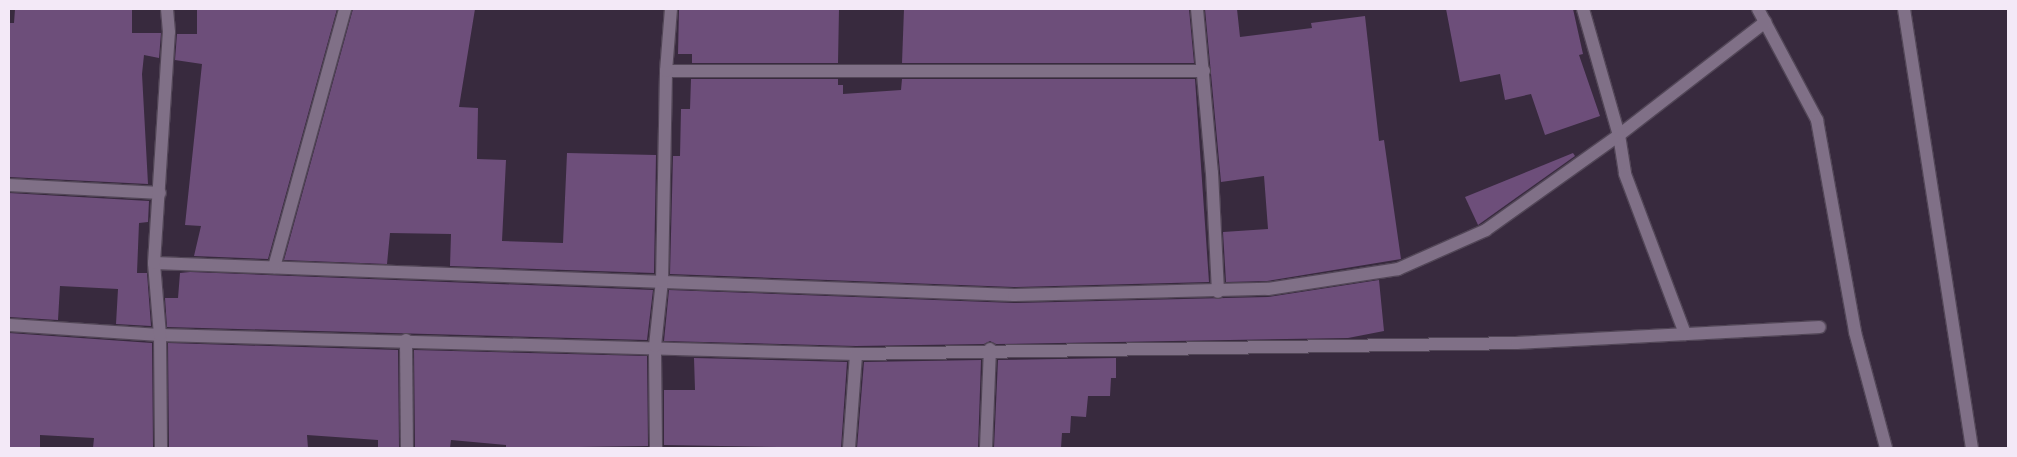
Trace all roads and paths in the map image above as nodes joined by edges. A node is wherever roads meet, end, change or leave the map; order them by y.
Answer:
1 (167, 9) edge
2 (345, 9) edge
3 (671, 9) edge
4 (1197, 9) edge
5 (1583, 9) edge
6 (1758, 9) edge
7 (1904, 9) edge
8 (1765, 22) junction
9 (666, 71) junction
10 (1204, 71) junction
11 (1618, 135) junction
12 (9, 185) edge
13 (160, 193) junction
14 (154, 263) junction
15 (274, 267) junction
16 (662, 281) junction
17 (1218, 292) junction
18 (9, 325) edge
19 (1820, 327) dead end
20 (1685, 334) junction
21 (160, 335) junction
22 (406, 340) junction
23 (655, 346) junction
24 (990, 350) junction
25 (856, 354) junction
26 (161, 448) edge
27 (407, 448) edge
28 (656, 448) edge
29 (849, 448) edge
30 (986, 448) edge
31 (1886, 448) edge
32 (1972, 448) edge

1 - 13 street
2 - 15 street
3 - 9 street
4 - 10 street
5 - 11 street
6 - 8 street
7 - 32 street
8 - 11 street
8 - 31 street
9 - 10 street
9 - 16 street
10 - 17 street
11 - 17 street
11 - 20 street
12 - 13 street
13 - 14 street
14 - 15 street
14 - 21 street
15 - 16 street
16 - 17 street
16 - 23 street
18 - 21 street
19 - 20 street
20 - 24 street
21 - 22 street
21 - 26 street
22 - 23 street
22 - 27 street
23 - 25 street
23 - 28 street
24 - 25 street
24 - 30 street
25 - 29 street

